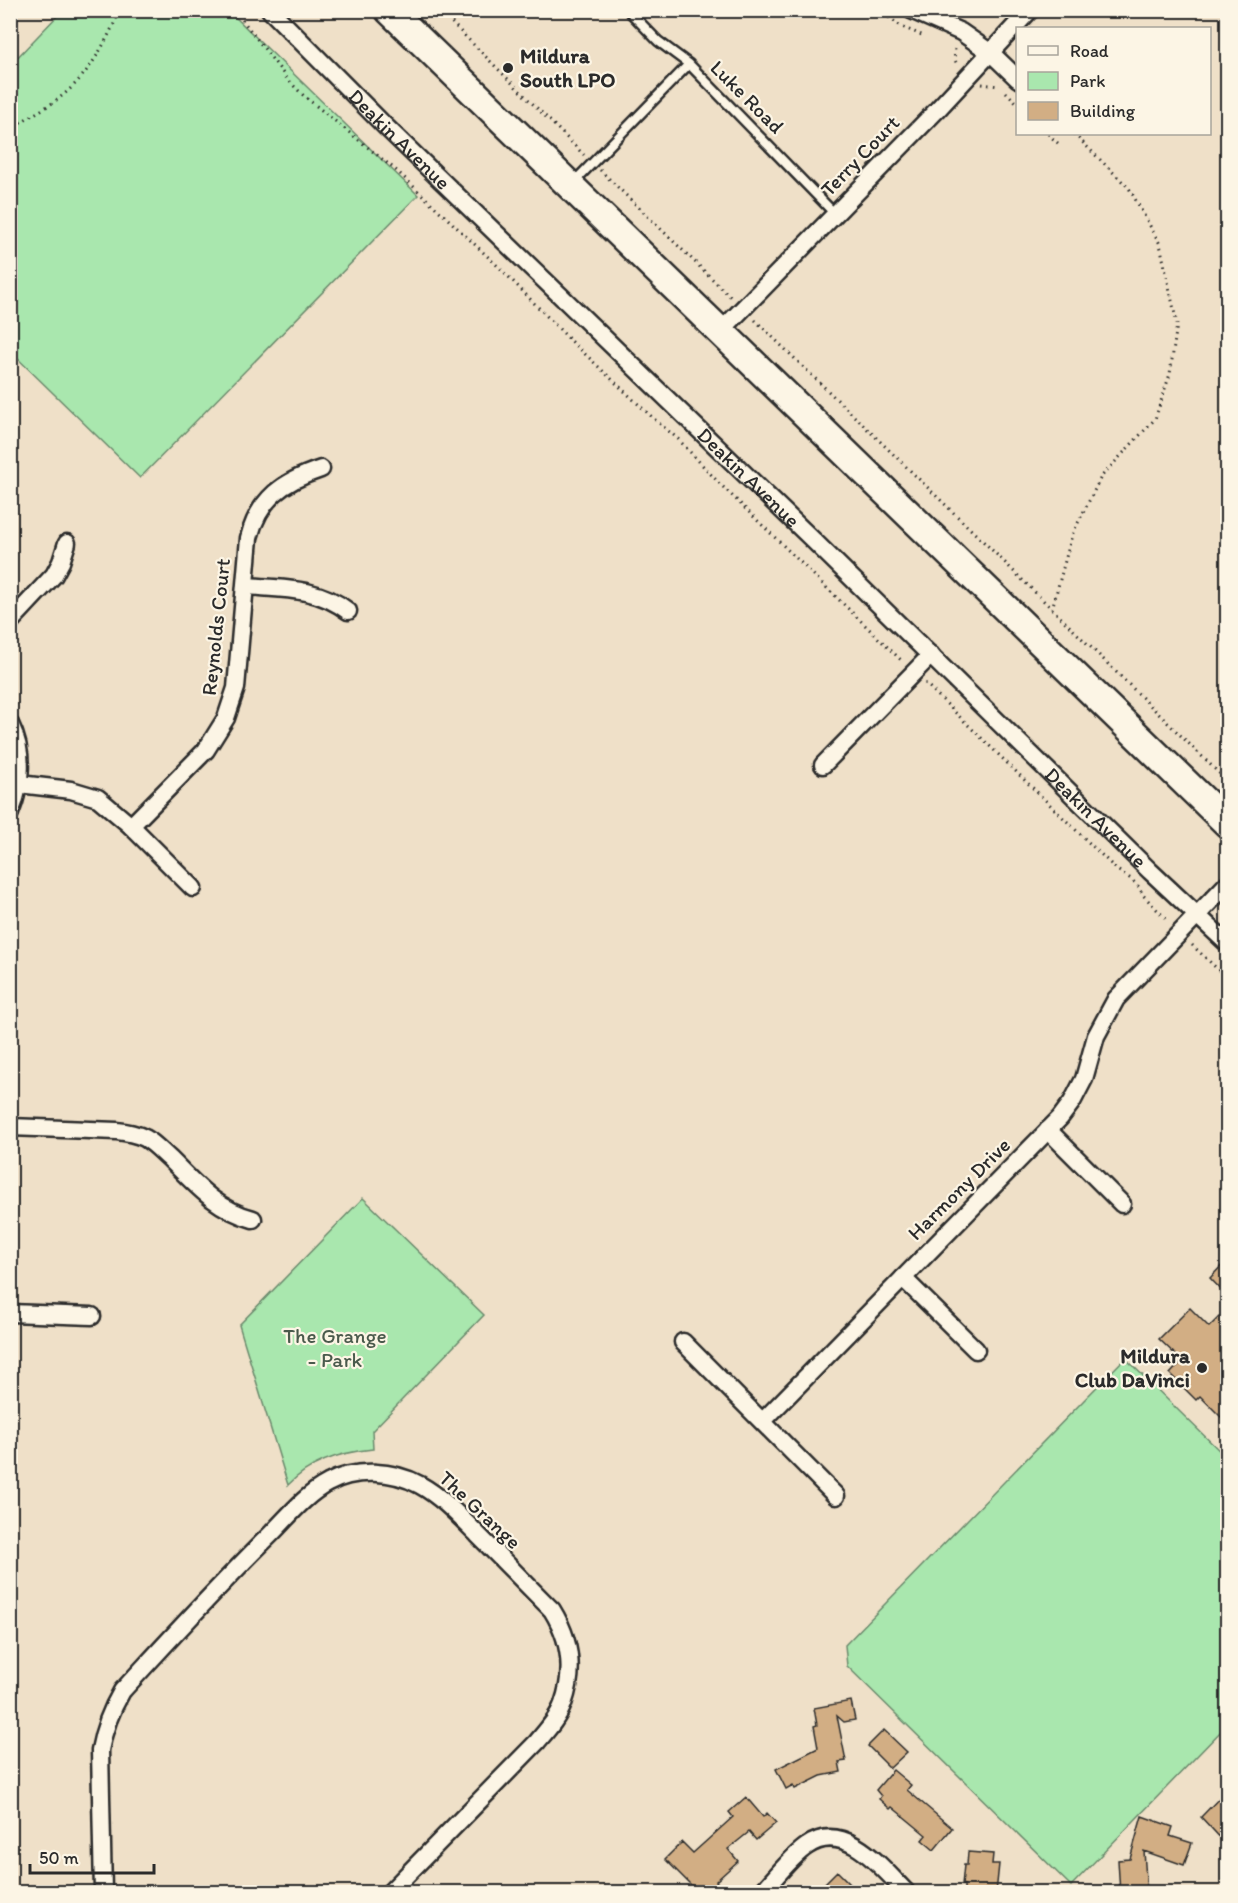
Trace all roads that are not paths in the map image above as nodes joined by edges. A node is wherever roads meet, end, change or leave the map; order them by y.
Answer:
1 (270, 10) edge
2 (389, 10) edge
3 (628, 10) edge
4 (911, 10) edge
5 (1030, 10) edge
6 (991, 53) junction
7 (689, 64) junction
8 (1016, 78) edge
9 (570, 186) junction
10 (835, 213) junction
11 (720, 332) junction
12 (321, 469) dead end
13 (67, 543) dead end
14 (246, 586) junction
15 (348, 610) dead end
16 (10, 622) edge
17 (931, 655) junction
18 (10, 724) edge
19 (824, 765) dead end
20 (19, 784) junction
21 (10, 813) edge
22 (1227, 824) edge
23 (131, 826) junction
24 (1227, 883) edge
25 (193, 888) dead end
26 (1197, 915) junction
27 (1227, 944) edge
28 (10, 1127) edge
29 (1048, 1130) junction
30 (1122, 1204) dead end
31 (252, 1219) dead end
32 (903, 1278) junction
33 (10, 1313) edge
34 (92, 1316) dead end
35 (683, 1342) dead end
36 (976, 1350) dead end
37 (763, 1421) junction
38 (836, 1496) dead end
39 (103, 1893) edge
40 (390, 1893) edge
41 (762, 1893) edge
42 (906, 1893) edge

1 - 17 street, Deakin Avenue
2 - 9 highway
3 - 7 lane, Luke Road
4 - 6 street
5 - 6 street, Terry Court
6 - 8 street
6 - 10 street, Terry Court
7 - 9 lane
7 - 10 lane, Luke Road
9 - 11 highway
10 - 11 street, Terry Court
11 - 22 highway
12 - 14 street, Reynolds Court
13 - 16 street
14 - 15 street
14 - 23 street, Reynolds Court
17 - 19 street
17 - 26 street, Deakin Avenue
18 - 20 street
20 - 21 street
20 - 23 street
23 - 25 street
24 - 26 street, Harmony Drive
26 - 27 street, Deakin Avenue
26 - 29 street, Harmony Drive
28 - 31 street
29 - 30 street
29 - 32 street, Harmony Drive
32 - 36 street
32 - 37 street, Harmony Drive
33 - 34 street
35 - 37 street
37 - 38 street
39 - 40 street, The Grange
41 - 42 street

